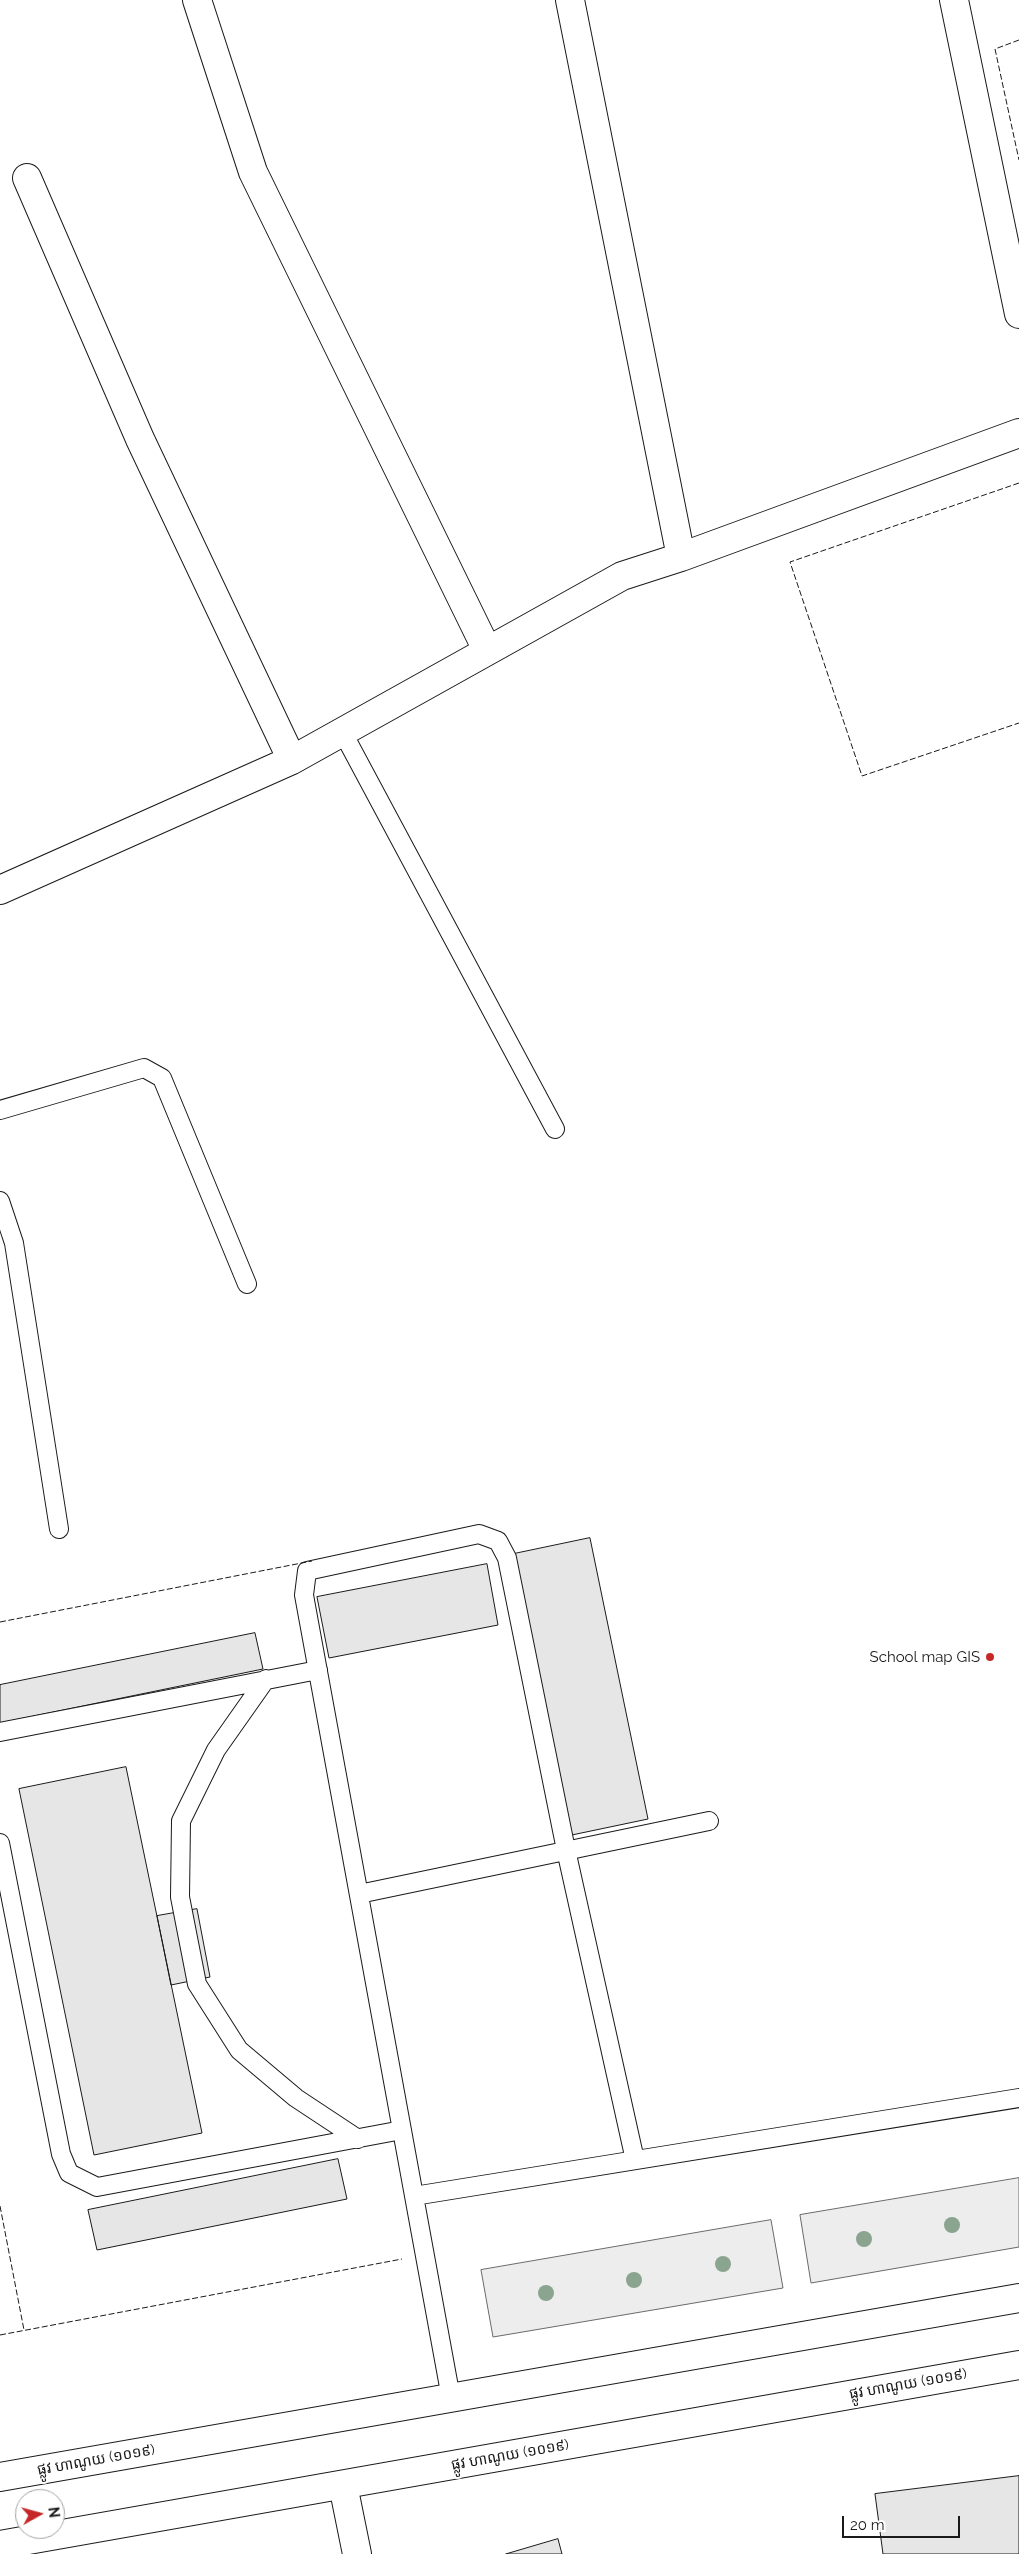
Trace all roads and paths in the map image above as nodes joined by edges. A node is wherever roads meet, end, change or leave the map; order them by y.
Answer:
1 (197, 0) edge
2 (570, 0) edge
3 (954, 0) edge
4 (27, 178) dead end
5 (1019, 314) edge
6 (1019, 433) edge
7 (681, 557) junction
8 (487, 650) junction
9 (342, 731) junction
10 (292, 760) junction
11 (0, 890) edge
12 (0, 1110) edge
13 (554, 1129) dead end
14 (0, 1201) edge
15 (247, 1284) dead end
16 (59, 1529) dead end
17 (318, 1670) junction
18 (266, 1679) junction
19 (0, 1732) edge
20 (709, 1822) dead end
21 (0, 1843) edge
22 (566, 1850) junction
23 (359, 1894) junction
24 (1019, 2098) edge
25 (402, 2130) junction
26 (358, 2139) junction
27 (635, 2160) junction
28 (414, 2196) junction
29 (1019, 2298) edge
30 (1019, 2365) edge
31 (451, 2398) junction
32 (0, 2477) edge
33 (343, 2484) junction
34 (0, 2545) edge
35 (357, 2554) edge

1 - 8 street
2 - 7 street
3 - 5 street
4 - 10 street
6 - 7 street
7 - 8 street
8 - 9 street
9 - 10 street
9 - 13 lane
10 - 11 street
12 - 15 lane
14 - 16 lane
17 - 18 lane
17 - 22 lane
17 - 23 lane
18 - 19 lane
18 - 26 lane
20 - 22 lane
21 - 26 lane
22 - 23 lane
22 - 27 lane
23 - 25 lane
24 - 27 lane
25 - 26 lane
25 - 28 lane
27 - 28 lane
28 - 31 lane
29 - 31 street, ផ្លូវ ហាណូយ (១០១៩)
30 - 33 street, ផ្លូវ ហាណូយ (១០១៩)
31 - 32 street, ផ្លូវ ហាណូយ (១០១៩)
33 - 34 street, ផ្លូវ ហាណូយ (១០១៩)
33 - 35 street

